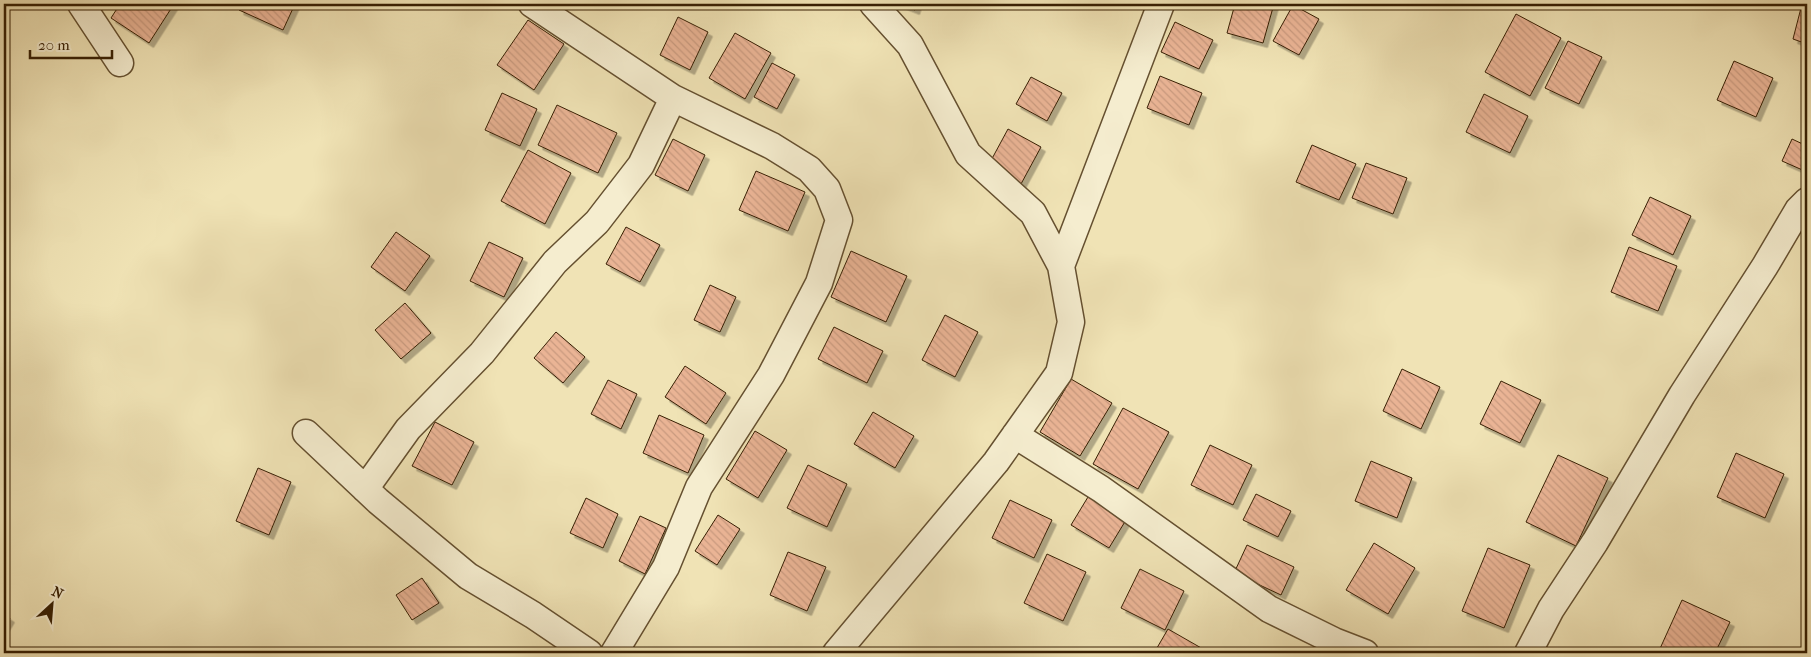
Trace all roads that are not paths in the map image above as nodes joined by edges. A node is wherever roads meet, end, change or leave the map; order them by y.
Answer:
1 (81, 4) edge
2 (532, 4) edge
3 (873, 4) edge
4 (1161, 4) edge
5 (120, 63) dead end
6 (673, 98) junction
7 (1807, 201) edge
8 (1061, 266) junction
9 (306, 433) dead end
10 (1015, 435) junction
11 (365, 489) junction
12 (589, 653) edge
13 (614, 653) edge
14 (836, 653) edge
15 (1365, 653) edge
16 (1528, 653) edge

1 - 5 street
2 - 6 street
3 - 8 street
4 - 8 street
6 - 11 street
6 - 13 street
7 - 16 street
8 - 10 street
9 - 11 street
10 - 14 street
10 - 15 street
11 - 12 street

